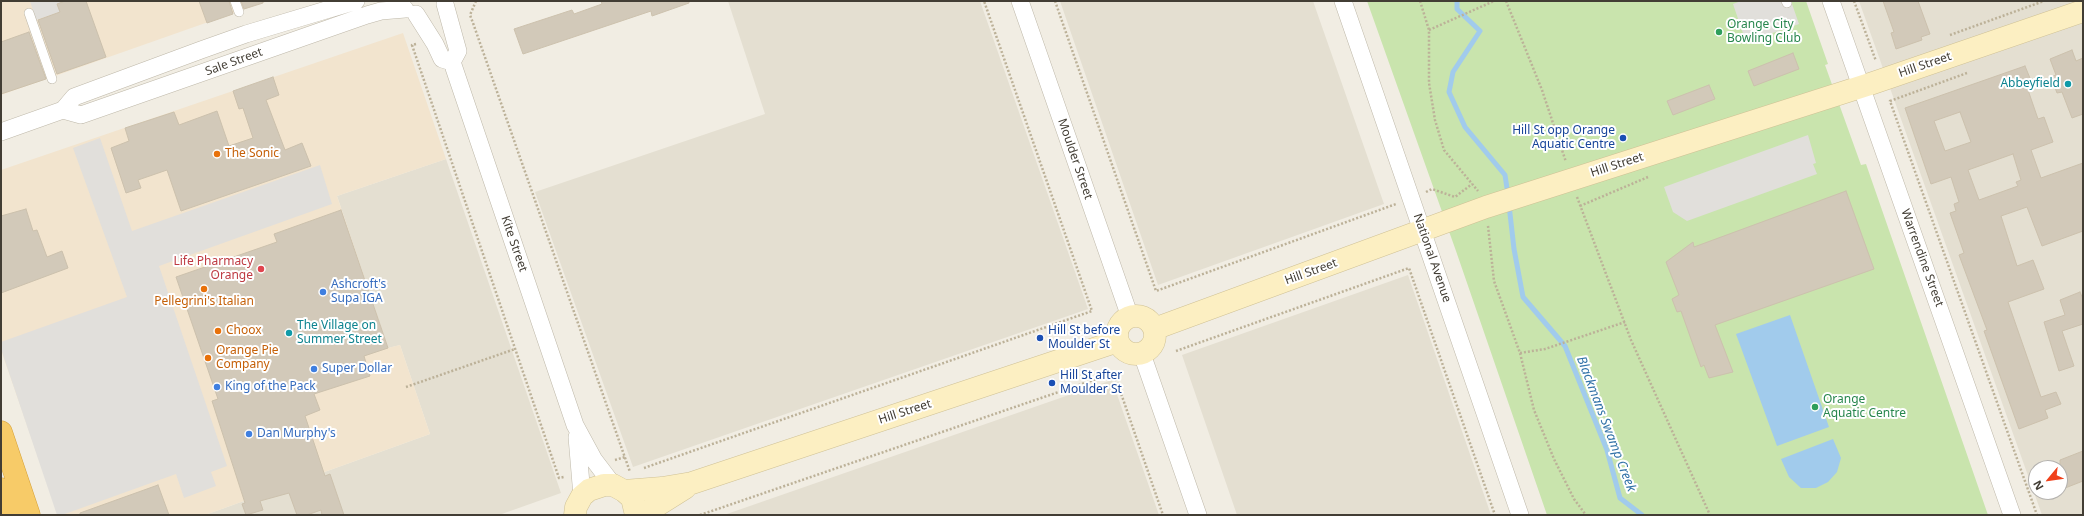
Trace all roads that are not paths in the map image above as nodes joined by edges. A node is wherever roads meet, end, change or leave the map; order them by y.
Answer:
1 (235, 1) edge
2 (356, 1) edge
3 (1020, 1) edge
4 (1343, 1) edge
5 (1831, 1) edge
6 (446, 2) edge
7 (406, 8) edge
8 (239, 12) dead end
9 (2083, 12) edge
10 (29, 13) dead end
11 (452, 62) junction
12 (124, 78) junction
13 (52, 79) dead end
14 (1861, 87) junction
15 (148, 93) junction
16 (63, 110) junction
17 (1, 132) edge
18 (1423, 230) junction
19 (1130, 317) junction
20 (1154, 329) junction
21 (1118, 341) junction
22 (1142, 354) junction
23 (575, 425) junction
24 (1, 432) edge
25 (692, 483) junction
26 (619, 488) junction
27 (1, 489) edge
28 (575, 508) edge
29 (10, 515) edge
30 (29, 515) edge
31 (636, 515) edge
32 (642, 515) edge
33 (1198, 515) edge
34 (1520, 515) edge
35 (2012, 515) edge

1 - 8 lane
2 - 12 street, Sale Street
3 - 19 street, Moulder Street
4 - 18 street, National Avenue
5 - 14 street, Warrendine Street
6 - 7 street, Sale Street
6 - 11 street, Kite Street
7 - 11 street
7 - 15 street, Sale Street
9 - 14 street, Hill Street
10 - 13 lane
11 - 23 street, Kite Street
12 - 15 lane
12 - 16 street, Sale Street
14 - 18 street, Hill Street
14 - 35 street, Warrendine Street
15 - 16 street, Sale Street
16 - 17 street, Sale Street
18 - 20 street, Hill Street
18 - 34 street, National Avenue
19 - 20 street
19 - 21 street
20 - 22 street
21 - 22 street
21 - 25 street, Hill Street
22 - 33 street
23 - 26 street, Kite Street
23 - 28 street, Kite Street
24 - 30 highway
25 - 26 street, Hill Street
25 - 32 street, Hill Street
26 - 28 street, Hill Street
26 - 31 street
27 - 29 highway

